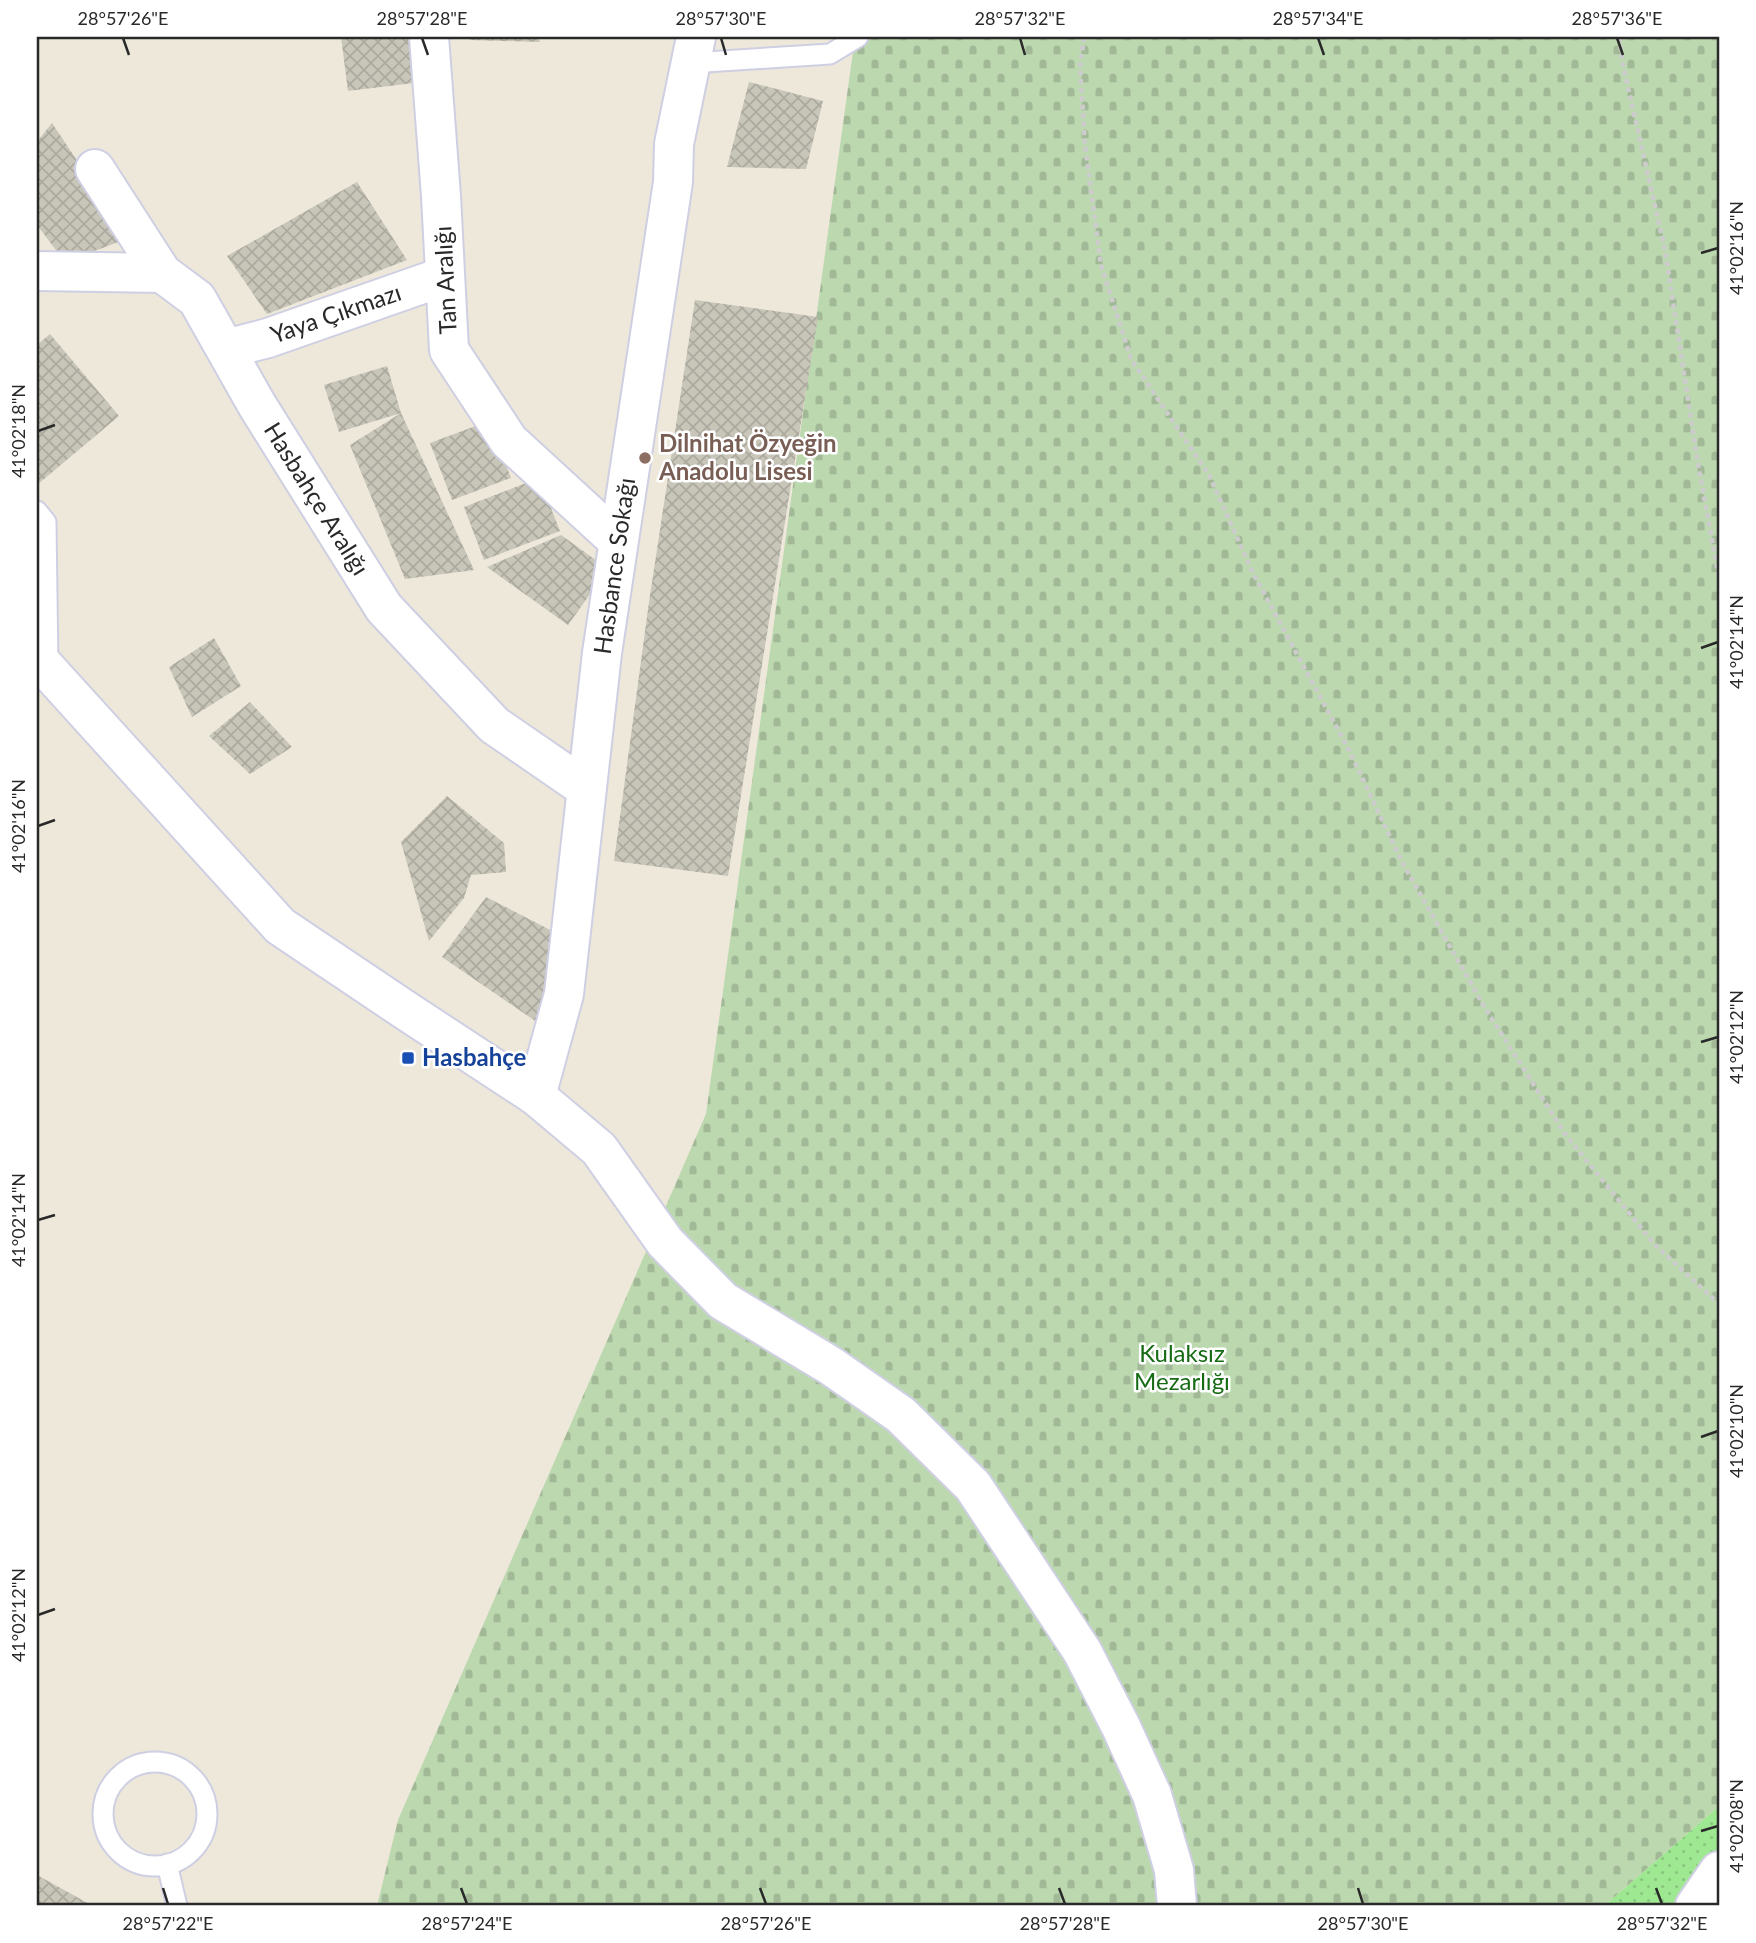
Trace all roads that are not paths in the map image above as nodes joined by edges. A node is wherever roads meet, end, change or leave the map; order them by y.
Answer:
1 (429, 37) edge
2 (858, 37) edge
3 (693, 50) edge
4 (94, 169) dead end
5 (37, 271) edge
6 (162, 273) junction
7 (446, 276) junction
8 (226, 349) junction
9 (37, 511) edge
10 (618, 541) junction
11 (43, 664) edge
12 (587, 789) junction
13 (536, 1096) junction
14 (167, 1864) junction
15 (1719, 1871) edge
16 (1719, 1894) edge
17 (177, 1906) edge
18 (1177, 1906) edge
19 (1695, 1906) edge
20 (1706, 1906) edge

1 - 7 street, Tan Aralığı
2 - 3 lane
3 - 10 street, Hasbance Sokağı
4 - 6 street, Hasbahçe Aralığı
5 - 6 street
6 - 8 street, Hasbahçe Aralığı
7 - 8 street, Yaya Çıkmazı
7 - 10 street, Tan Aralığı
8 - 12 street, Hasbahçe Aralığı
9 - 11 lane
10 - 12 street, Hasbance Sokağı
11 - 13 street
12 - 13 street, Hasbance Sokağı
13 - 18 street
14 - 14 lane
14 - 17 lane
15 - 19 street
16 - 20 street

